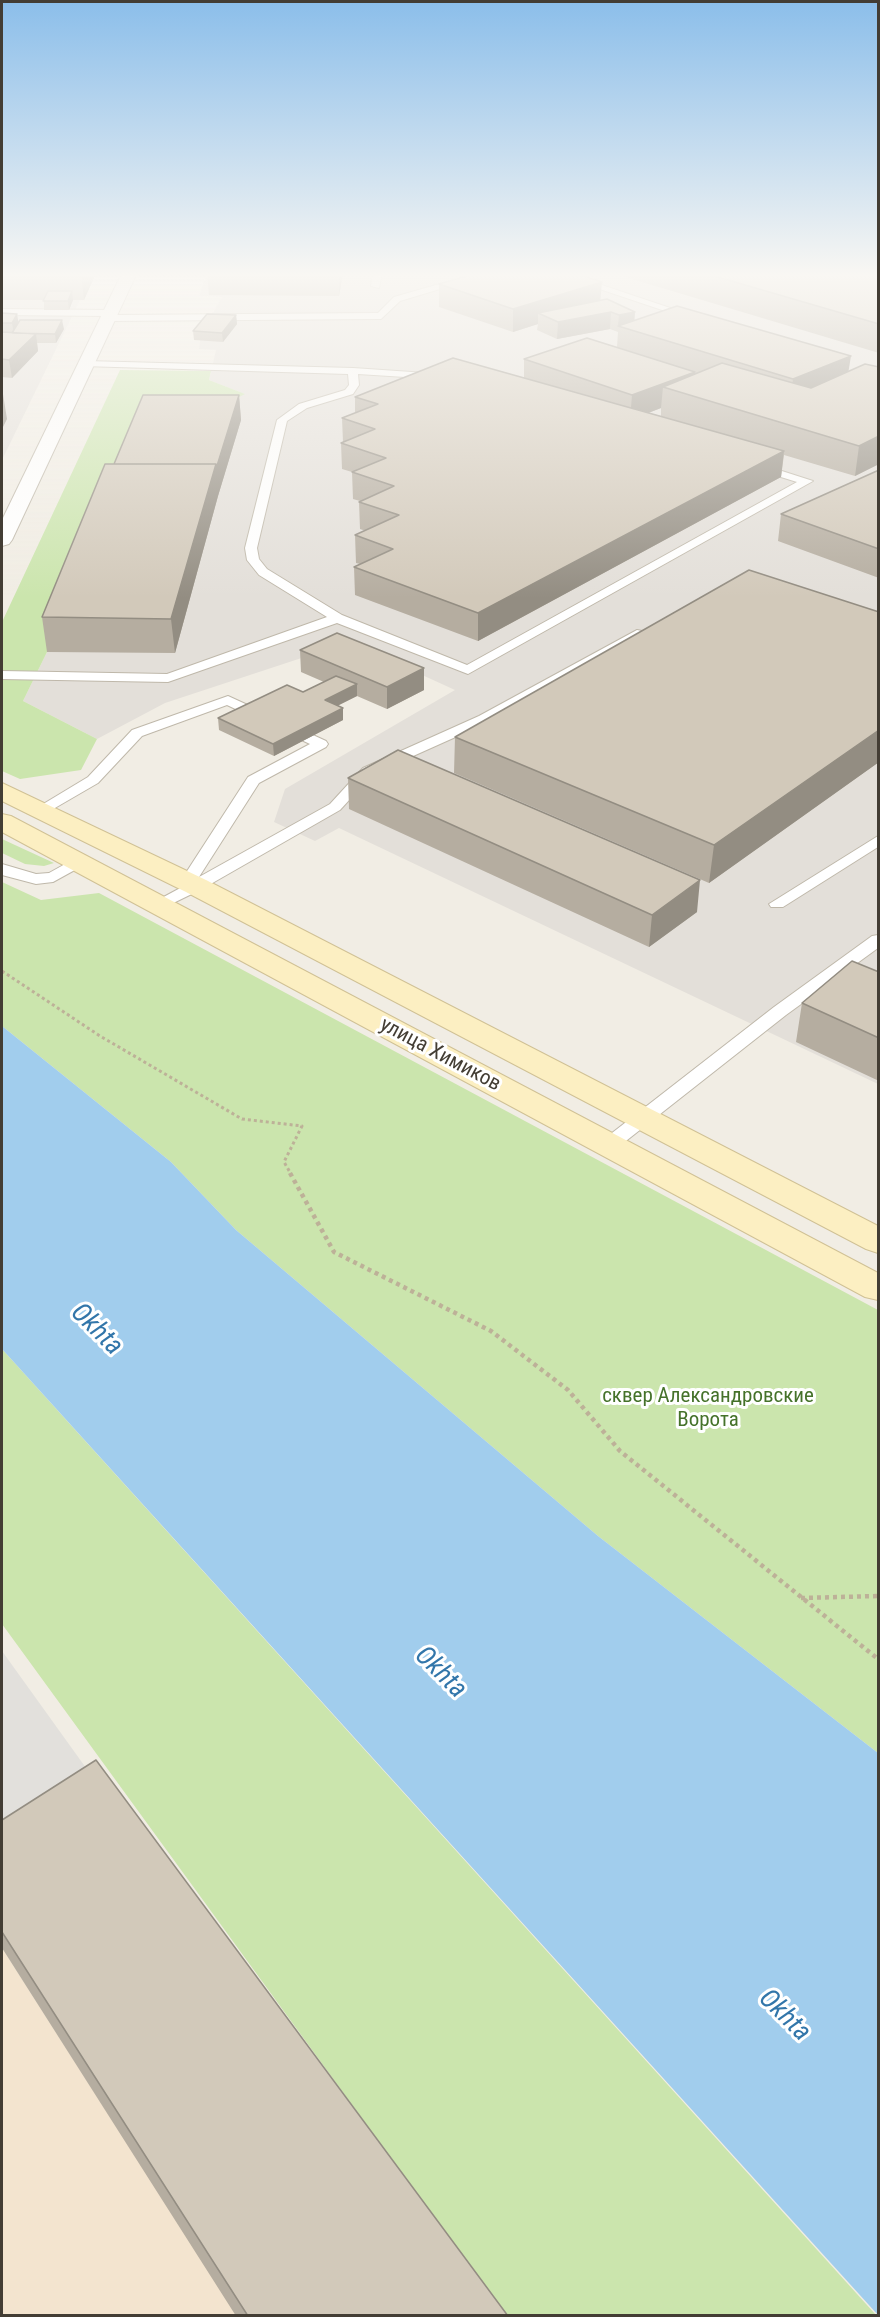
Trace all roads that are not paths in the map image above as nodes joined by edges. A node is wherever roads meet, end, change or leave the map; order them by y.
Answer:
1 (78, 381) edge
2 (354, 381) edge
3 (739, 461) edge
4 (2, 540) edge
5 (337, 618) junction
6 (655, 624) edge
7 (2, 675) edge
8 (2, 791) edge
9 (42, 809) junction
10 (2, 822) edge
11 (879, 841) edge
12 (76, 862) junction
13 (2, 868) edge
14 (192, 884) junction
15 (777, 904) dead end
16 (155, 906) junction
17 (879, 940) edge
18 (644, 1119) junction
19 (610, 1144) junction
20 (879, 1241) edge
21 (879, 1288) edge

1 - 4 street
2 - 5 lane
3 - 5 lane
5 - 7 lane
6 - 14 lane
8 - 9 street, улица Химиков
9 - 14 street, улица Химиков
9 - 14 lane
10 - 12 street, улица Химиков
11 - 15 lane
12 - 13 lane
12 - 16 street, улица Химиков
14 - 16 lane
14 - 18 street, улица Химиков
16 - 19 street, улица Химиков
17 - 18 lane
18 - 19 lane
18 - 20 street, улица Химиков
19 - 21 street, улица Химиков

